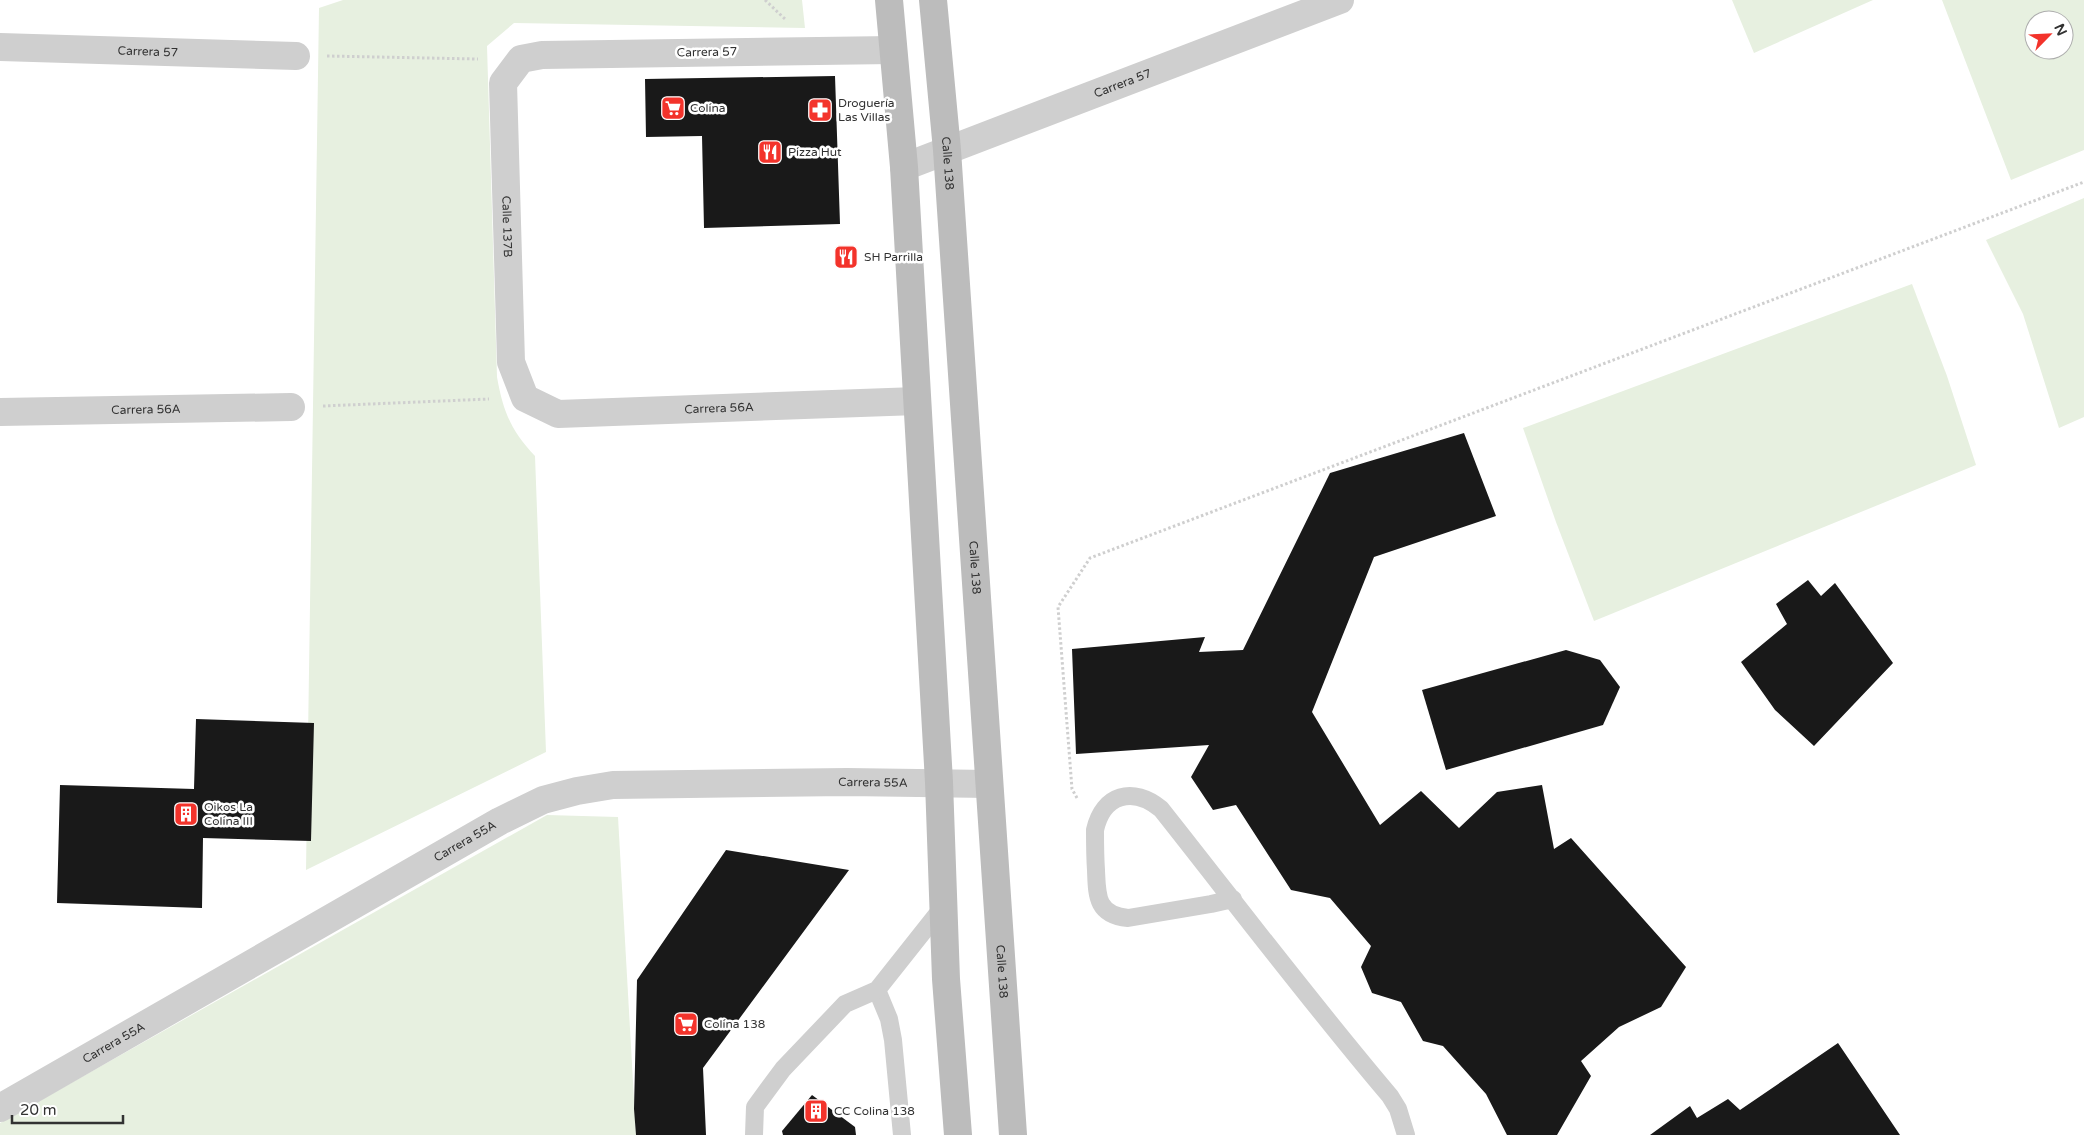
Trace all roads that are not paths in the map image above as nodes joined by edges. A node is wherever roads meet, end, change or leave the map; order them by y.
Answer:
1 (889, 0) edge
2 (932, 0) edge
3 (1340, 0) edge
4 (0, 47) edge
5 (893, 50) junction
6 (296, 56) road end
7 (522, 59) joint
8 (947, 150) junction
9 (904, 167) junction
10 (525, 398) joint
11 (917, 401) junction
12 (291, 407) road end
13 (0, 412) edge
14 (939, 782) junction
15 (989, 784) junction
16 (1233, 899) junction
17 (942, 908) junction
18 (877, 990) junction
19 (0, 1108) edge
20 (754, 1135) edge
21 (902, 1135) edge
22 (958, 1135) edge
23 (1013, 1135) edge
24 (1406, 1135) edge

1 - 5 main road
2 - 8 main road, Calle 138
3 - 8 street, Carrera 57
4 - 6 street, Carrera 57
5 - 7 street, Carrera 57
5 - 9 main road
7 - 10 street, Calle 137B
8 - 9 street, Carrera 57
8 - 15 main road, Calle 138
9 - 11 main road
10 - 11 street, Carrera 56A
11 - 14 main road
12 - 13 street, Carrera 56A
14 - 15 street, Carrera 55A
14 - 17 main road
14 - 19 street, Carrera 55A
15 - 23 main road, Calle 138
16 - 16 lane
16 - 24 lane
17 - 18 lane
17 - 22 main road
18 - 20 lane
18 - 21 lane

